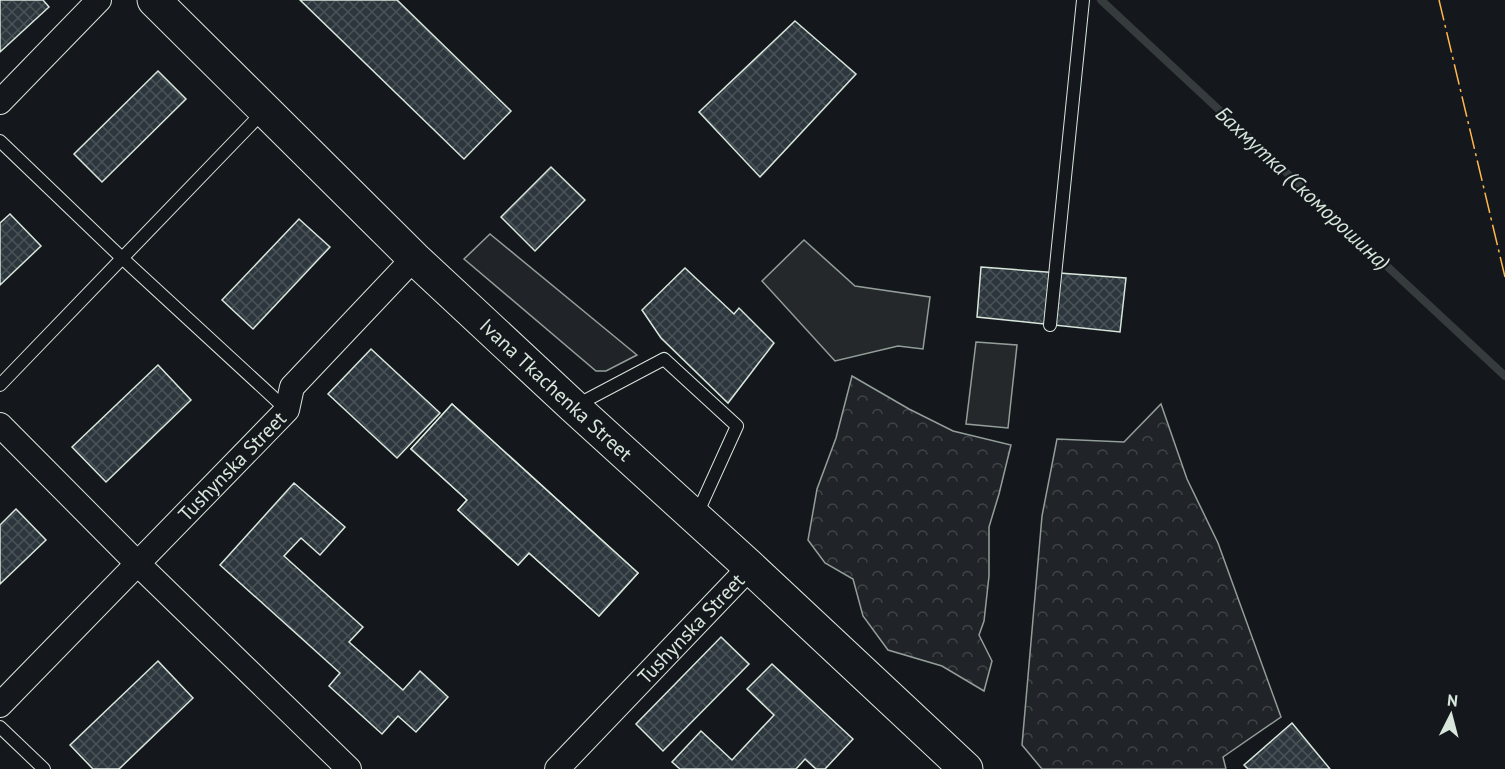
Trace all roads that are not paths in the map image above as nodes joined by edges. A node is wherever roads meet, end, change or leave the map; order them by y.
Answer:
1 (99, 0) edge
2 (154, 0) edge
3 (1083, 0) edge
4 (0, 102) edge
5 (264, 111) junction
6 (0, 141) edge
7 (122, 258) junction
8 (414, 258) junction
9 (1050, 325) dead end
10 (0, 385) edge
11 (574, 407) junction
12 (287, 410) junction
13 (0, 425) edge
14 (696, 517) junction
15 (137, 563) junction
16 (750, 567) junction
17 (0, 705) edge
18 (0, 727) edge
19 (44, 769) edge
20 (349, 769) edge
21 (557, 769) edge
22 (966, 769) edge

1 - 4 street
2 - 5 main road, Ivana Tkachenka Street
3 - 9 lane
5 - 7 lane
5 - 8 main road, Ivana Tkachenka Street
6 - 7 lane
7 - 10 lane
7 - 12 lane
8 - 11 main road, Ivana Tkachenka Street
8 - 12 street, Tushynska Street
11 - 14 main road, Ivana Tkachenka Street
11 - 14 lane
12 - 15 street, Tushynska Street
13 - 15 street
14 - 16 main road, Ivana Tkachenka Street
15 - 17 street, Tushynska Street
15 - 20 street
16 - 21 street, Tushynska Street
16 - 22 main road, Ivana Tkachenka Street
18 - 19 lane

